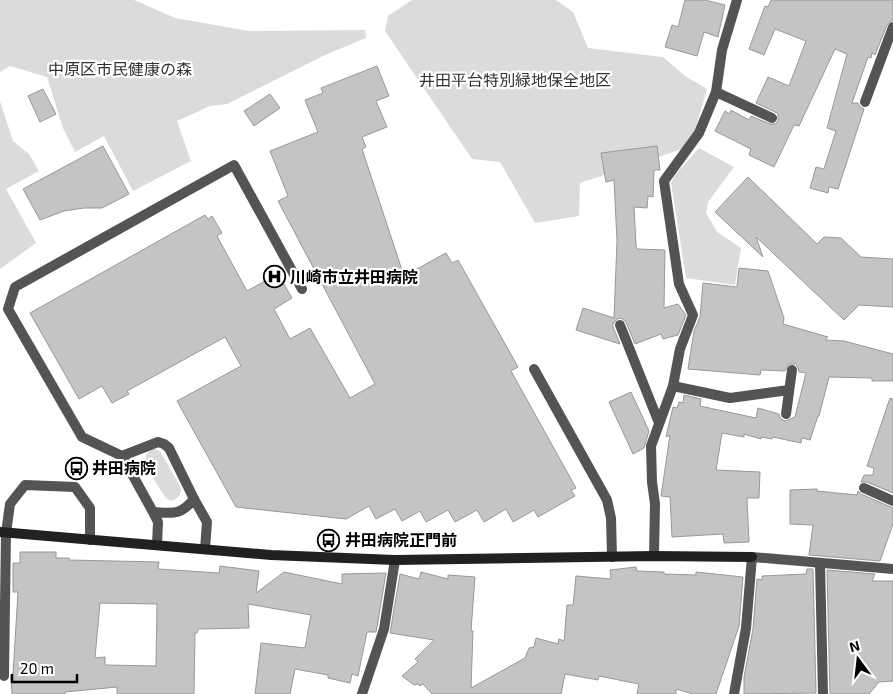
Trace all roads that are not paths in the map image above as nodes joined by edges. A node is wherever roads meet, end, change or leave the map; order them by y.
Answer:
1 (736, 0) edge
2 (893, 27) edge
3 (716, 92) junction
4 (864, 102) dead end
5 (772, 118) dead end
6 (302, 289) dead end
7 (620, 325) dead end
8 (534, 369) dead end
9 (792, 370) dead end
10 (672, 386) junction
11 (789, 390) junction
12 (786, 414) dead end
13 (659, 423) junction
14 (122, 456) junction
15 (864, 488) dead end
16 (194, 499) junction
17 (893, 501) edge
18 (153, 512) junction
19 (3, 532) edge
20 (90, 540) junction
21 (157, 545) junction
22 (205, 549) junction
23 (654, 556) junction
24 (612, 557) junction
25 (752, 557) junction
26 (395, 560) junction
27 (820, 563) junction
28 (893, 569) edge
29 (4, 676) dead end
30 (362, 694) edge
31 (734, 694) edge
32 (823, 694) edge

1 - 3 street
2 - 4 street
3 - 5 street
3 - 10 street
6 - 14 street
7 - 13 street
8 - 24 street
9 - 11 street
10 - 11 street
10 - 13 street
11 - 12 street
13 - 23 street
14 - 16 street
14 - 18 street
15 - 17 street
16 - 18 street
16 - 22 street
18 - 21 street
19 - 20 street
19 - 20 street
19 - 29 street
20 - 21 street
21 - 22 street
22 - 26 street
23 - 24 street
23 - 25 street
24 - 26 street
25 - 27 street
25 - 31 street
26 - 30 street
27 - 28 street
27 - 32 street

